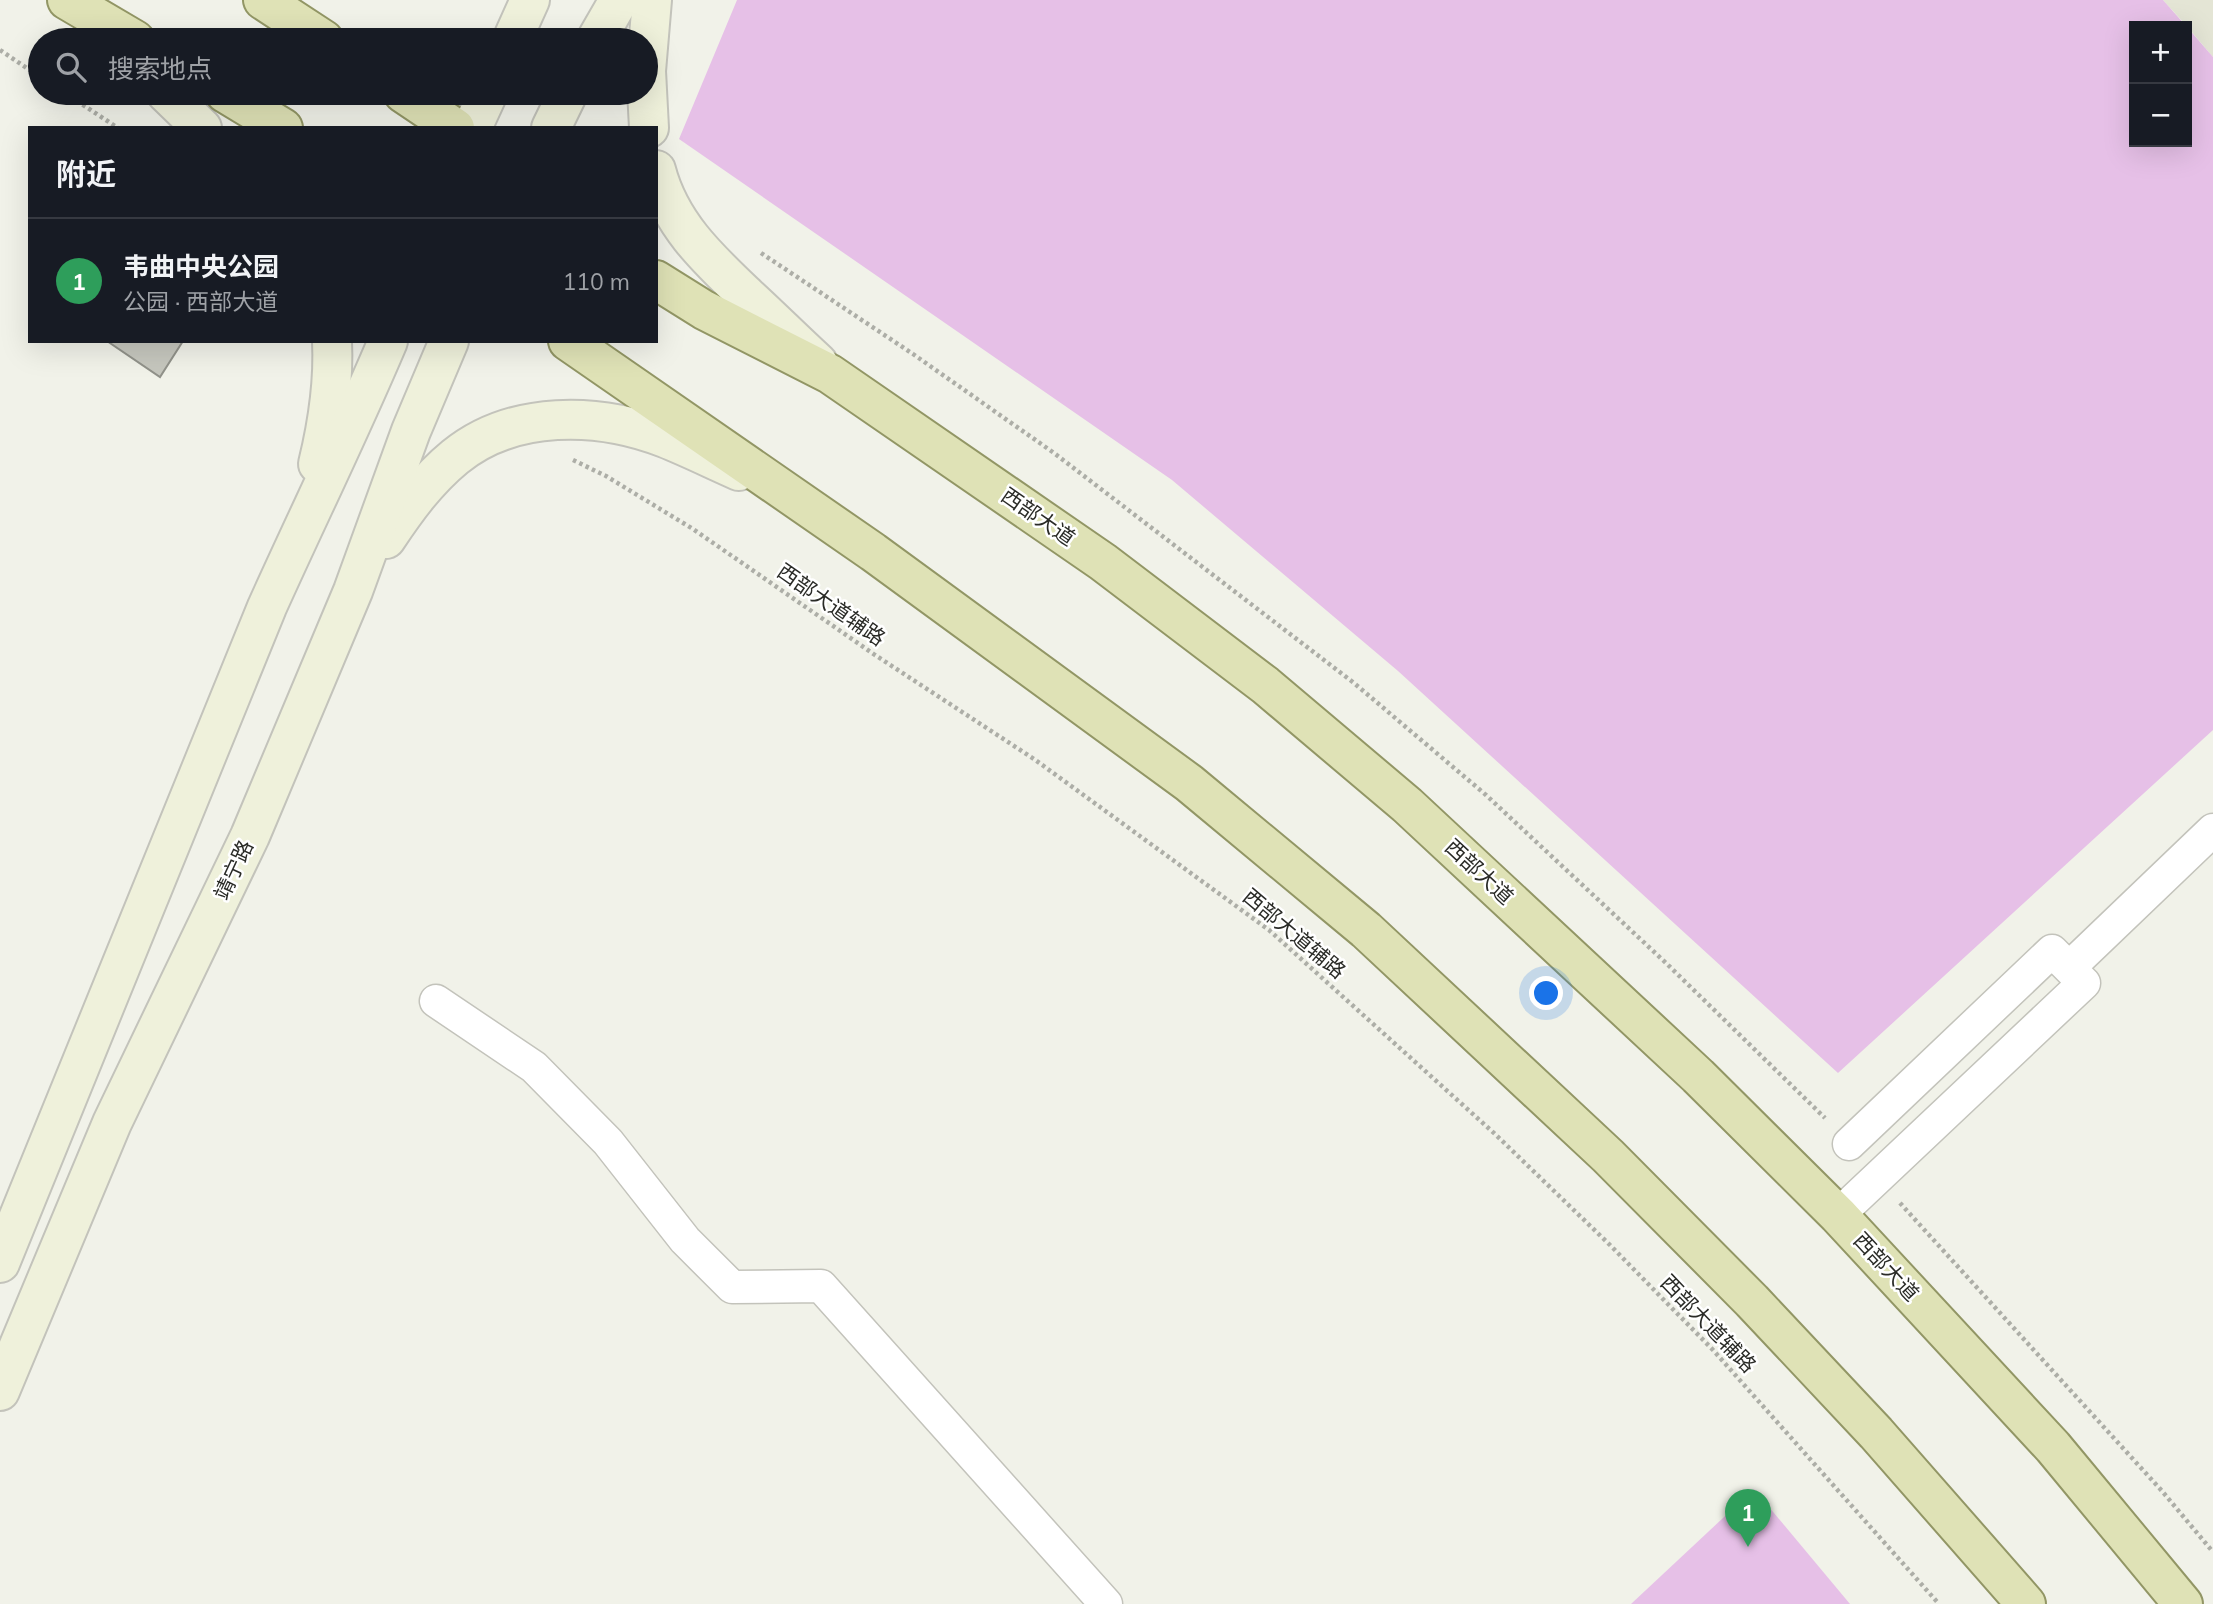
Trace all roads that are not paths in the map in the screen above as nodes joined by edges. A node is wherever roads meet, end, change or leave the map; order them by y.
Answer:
1 (263, 0) edge
2 (530, 0) edge
3 (619, 0) edge
4 (652, 0) edge
5 (76, 3) edge
6 (100, 28) edge
7 (116, 28) edge
8 (306, 28) edge
9 (517, 28) edge
10 (603, 28) edge
11 (650, 28) edge
12 (178, 105) edge
13 (245, 105) edge
14 (421, 105) edge
15 (482, 105) edge
16 (562, 105) edge
17 (648, 105) edge
18 (200, 126) edge
19 (280, 126) edge
20 (452, 126) edge
21 (472, 126) edge
22 (552, 126) edge
23 (649, 126) edge
24 (658, 179) edge
25 (658, 281) edge
26 (332, 343) edge
27 (387, 343) edge
28 (448, 343) edge
29 (571, 343) edge
30 (830, 374) junction
31 (787, 492) junction
32 (304, 524) junction
33 (353, 591) junction
34 (2213, 830) edge
35 (2070, 967) junction
36 (436, 1001) dead end
37 (1849, 1144) dead end
38 (1838, 1215) junction
39 (0, 1263) edge
40 (0, 1391) edge
41 (1106, 1604) edge
42 (2026, 1604) edge
43 (2183, 1604) edge

1 - 8 main road
2 - 9 main road
3 - 10 main road
4 - 11 main road
5 - 6 main road
5 - 7 main road
12 - 18 main road
13 - 19 main road
14 - 20 main road
15 - 21 main road
16 - 22 main road
17 - 23 main road
24 - 30 main road
25 - 30 main road, 西部大道
26 - 32 main road
27 - 32 main road
28 - 33 main road, 靖宁路
29 - 31 main road
30 - 38 main road, 西部大道
31 - 33 main road
31 - 42 main road
32 - 39 main road
33 - 40 main road, 靖宁路
34 - 35 street
35 - 37 street
35 - 38 street
36 - 41 street
38 - 43 main road, 西部大道

